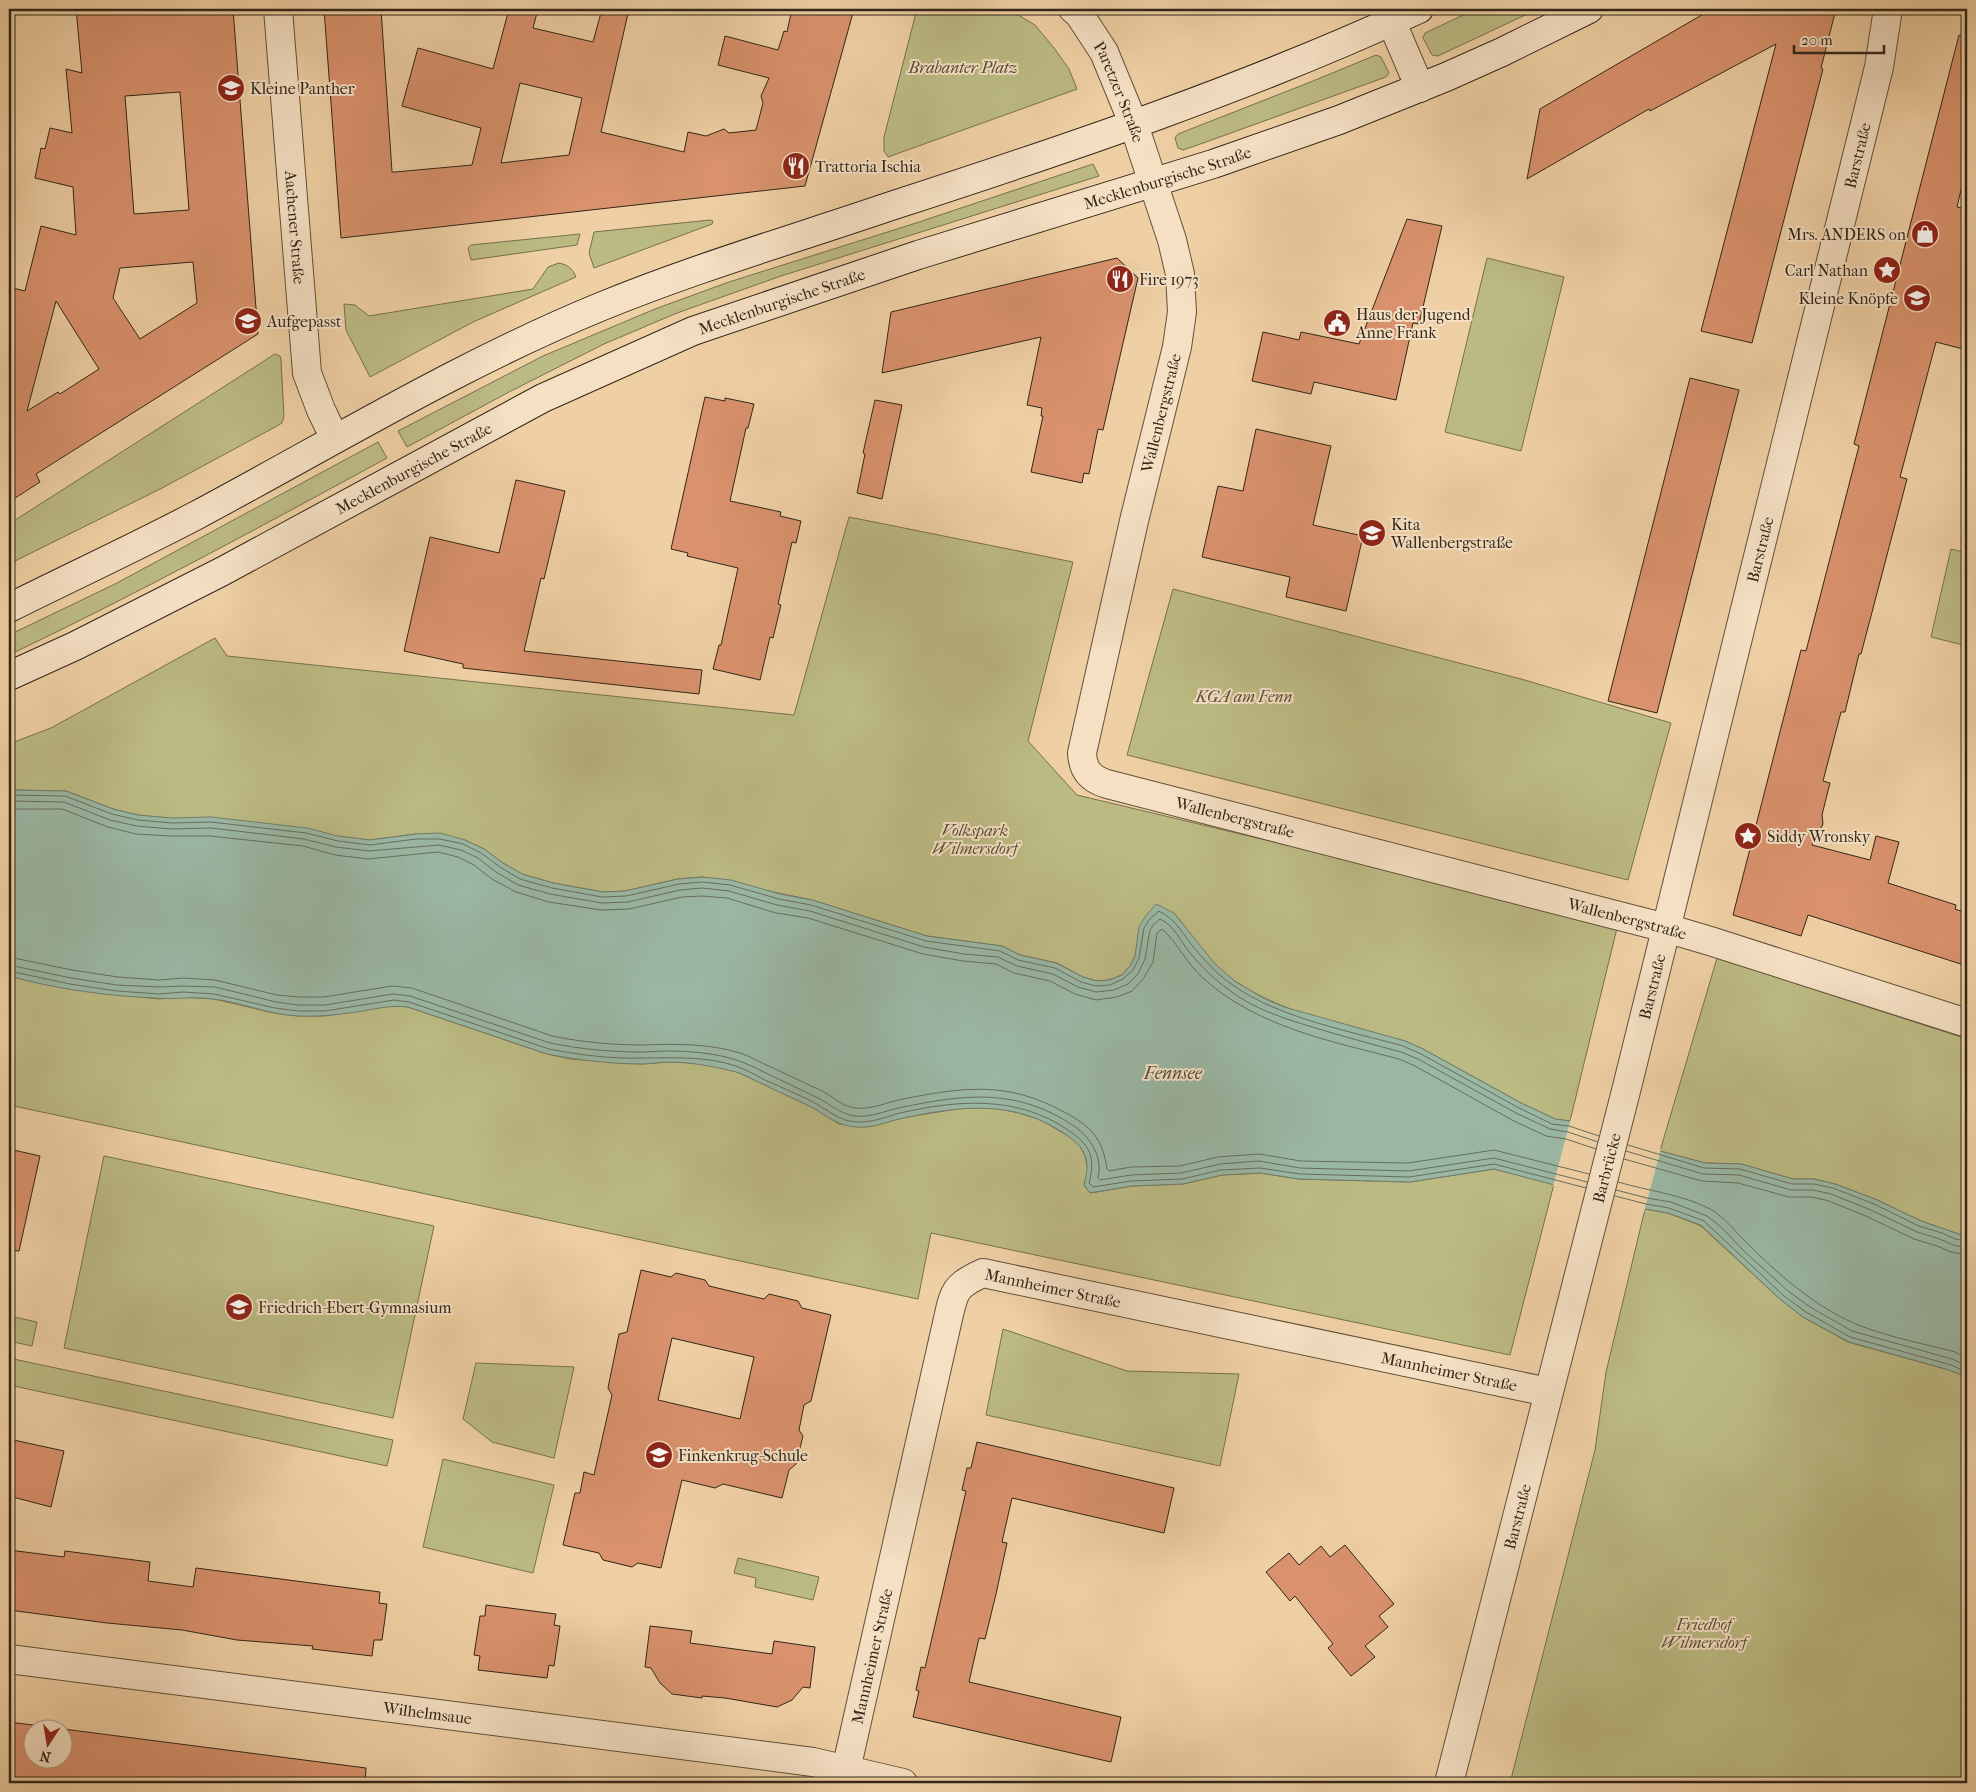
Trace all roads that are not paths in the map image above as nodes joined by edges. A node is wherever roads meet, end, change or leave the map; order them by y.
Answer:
1 (278, 9) edge
2 (1073, 9) edge
3 (1419, 9) edge
4 (1589, 9) edge
5 (1888, 9) edge
6 (1389, 15) edge
7 (1420, 88) junction
8 (1134, 125) junction
9 (1154, 182) junction
10 (335, 439) junction
11 (9, 608) edge
12 (9, 676) edge
13 (1666, 928) junction
14 (1967, 1023) edge
15 (1627, 1087) joint
16 (1584, 1249) joint
17 (1548, 1392) junction
18 (9, 1660) edge
19 (844, 1776) edge
20 (903, 1783) edge
21 (1449, 1783) edge

1 - 10 street, Aachener Straße
2 - 8 street, Paretzer Straße
3 - 6 street
4 - 7 street, Mecklenburgische Straße
5 - 13 street, Barstraße
6 - 7 street
6 - 8 street
7 - 9 street, Mecklenburgische Straße
8 - 9 street, Paretzer Straße
8 - 10 street
9 - 12 street, Mecklenburgische Straße
9 - 13 street, Wallenbergstraße
10 - 11 street
13 - 14 street, Wallenbergstraße
13 - 15 street, Barstraße
15 - 16 street, Barbrücke
16 - 17 street, Barstraße
17 - 19 street, Mannheimer Straße
17 - 21 street, Barstraße
18 - 19 street, Wilhelmsaue
19 - 20 street

